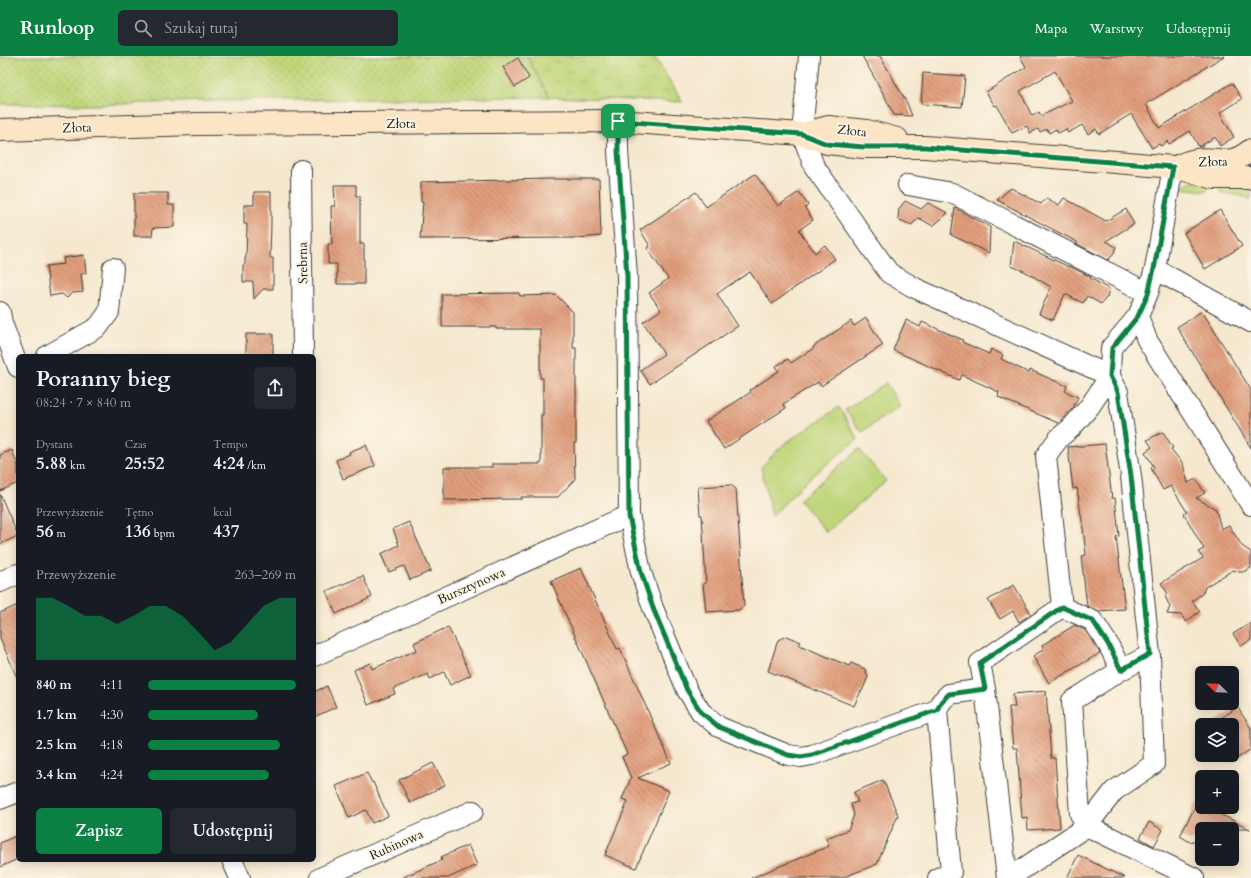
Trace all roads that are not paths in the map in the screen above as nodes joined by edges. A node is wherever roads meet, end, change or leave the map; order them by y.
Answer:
1 (808, 56) edge
2 (618, 121) junction
3 (0, 130) edge
4 (802, 134) junction
5 (1251, 150) edge
6 (1173, 167) junction
7 (301, 170) dead end
8 (1251, 178) edge
9 (908, 185) dead end
10 (113, 268) dead end
11 (1154, 269) junction
12 (1148, 294) junction
13 (0, 312) edge
14 (1138, 316) junction
15 (1251, 322) edge
16 (51, 354) edge
17 (303, 354) edge
18 (13, 367) edge
19 (1110, 376) junction
20 (1251, 506) edge
21 (629, 516) junction
22 (16, 575) edge
23 (0, 582) edge
24 (1062, 607) junction
25 (1150, 654) junction
26 (316, 655) edge
27 (1121, 670) junction
28 (985, 689) junction
29 (937, 710) junction
30 (16, 793) edge
31 (0, 799) edge
32 (473, 811) dead end
33 (1087, 826) junction
34 (233, 862) edge
35 (240, 878) edge
36 (320, 878) edge
37 (938, 878) edge
38 (1008, 878) edge
39 (1194, 878) edge

1 - 4 street
2 - 3 street, Złota
2 - 4 street, Złota
2 - 21 street
4 - 6 street, Złota
4 - 19 street
5 - 6 street, Złota
6 - 8 street, Złota
6 - 11 street
7 - 17 street, Srebrna
9 - 12 street
10 - 16 street
11 - 12 street
11 - 15 street
12 - 14 street
13 - 18 street
14 - 19 street
14 - 20 street
19 - 24 street
19 - 25 street
21 - 26 street, Bursztynowa
21 - 29 street
22 - 23 street
24 - 27 street
24 - 28 street
25 - 27 street
25 - 33 street
27 - 33 street
28 - 29 street
28 - 38 street
29 - 37 street
30 - 31 street
32 - 36 street, Rubinowa
33 - 38 street
33 - 39 street
34 - 35 street

